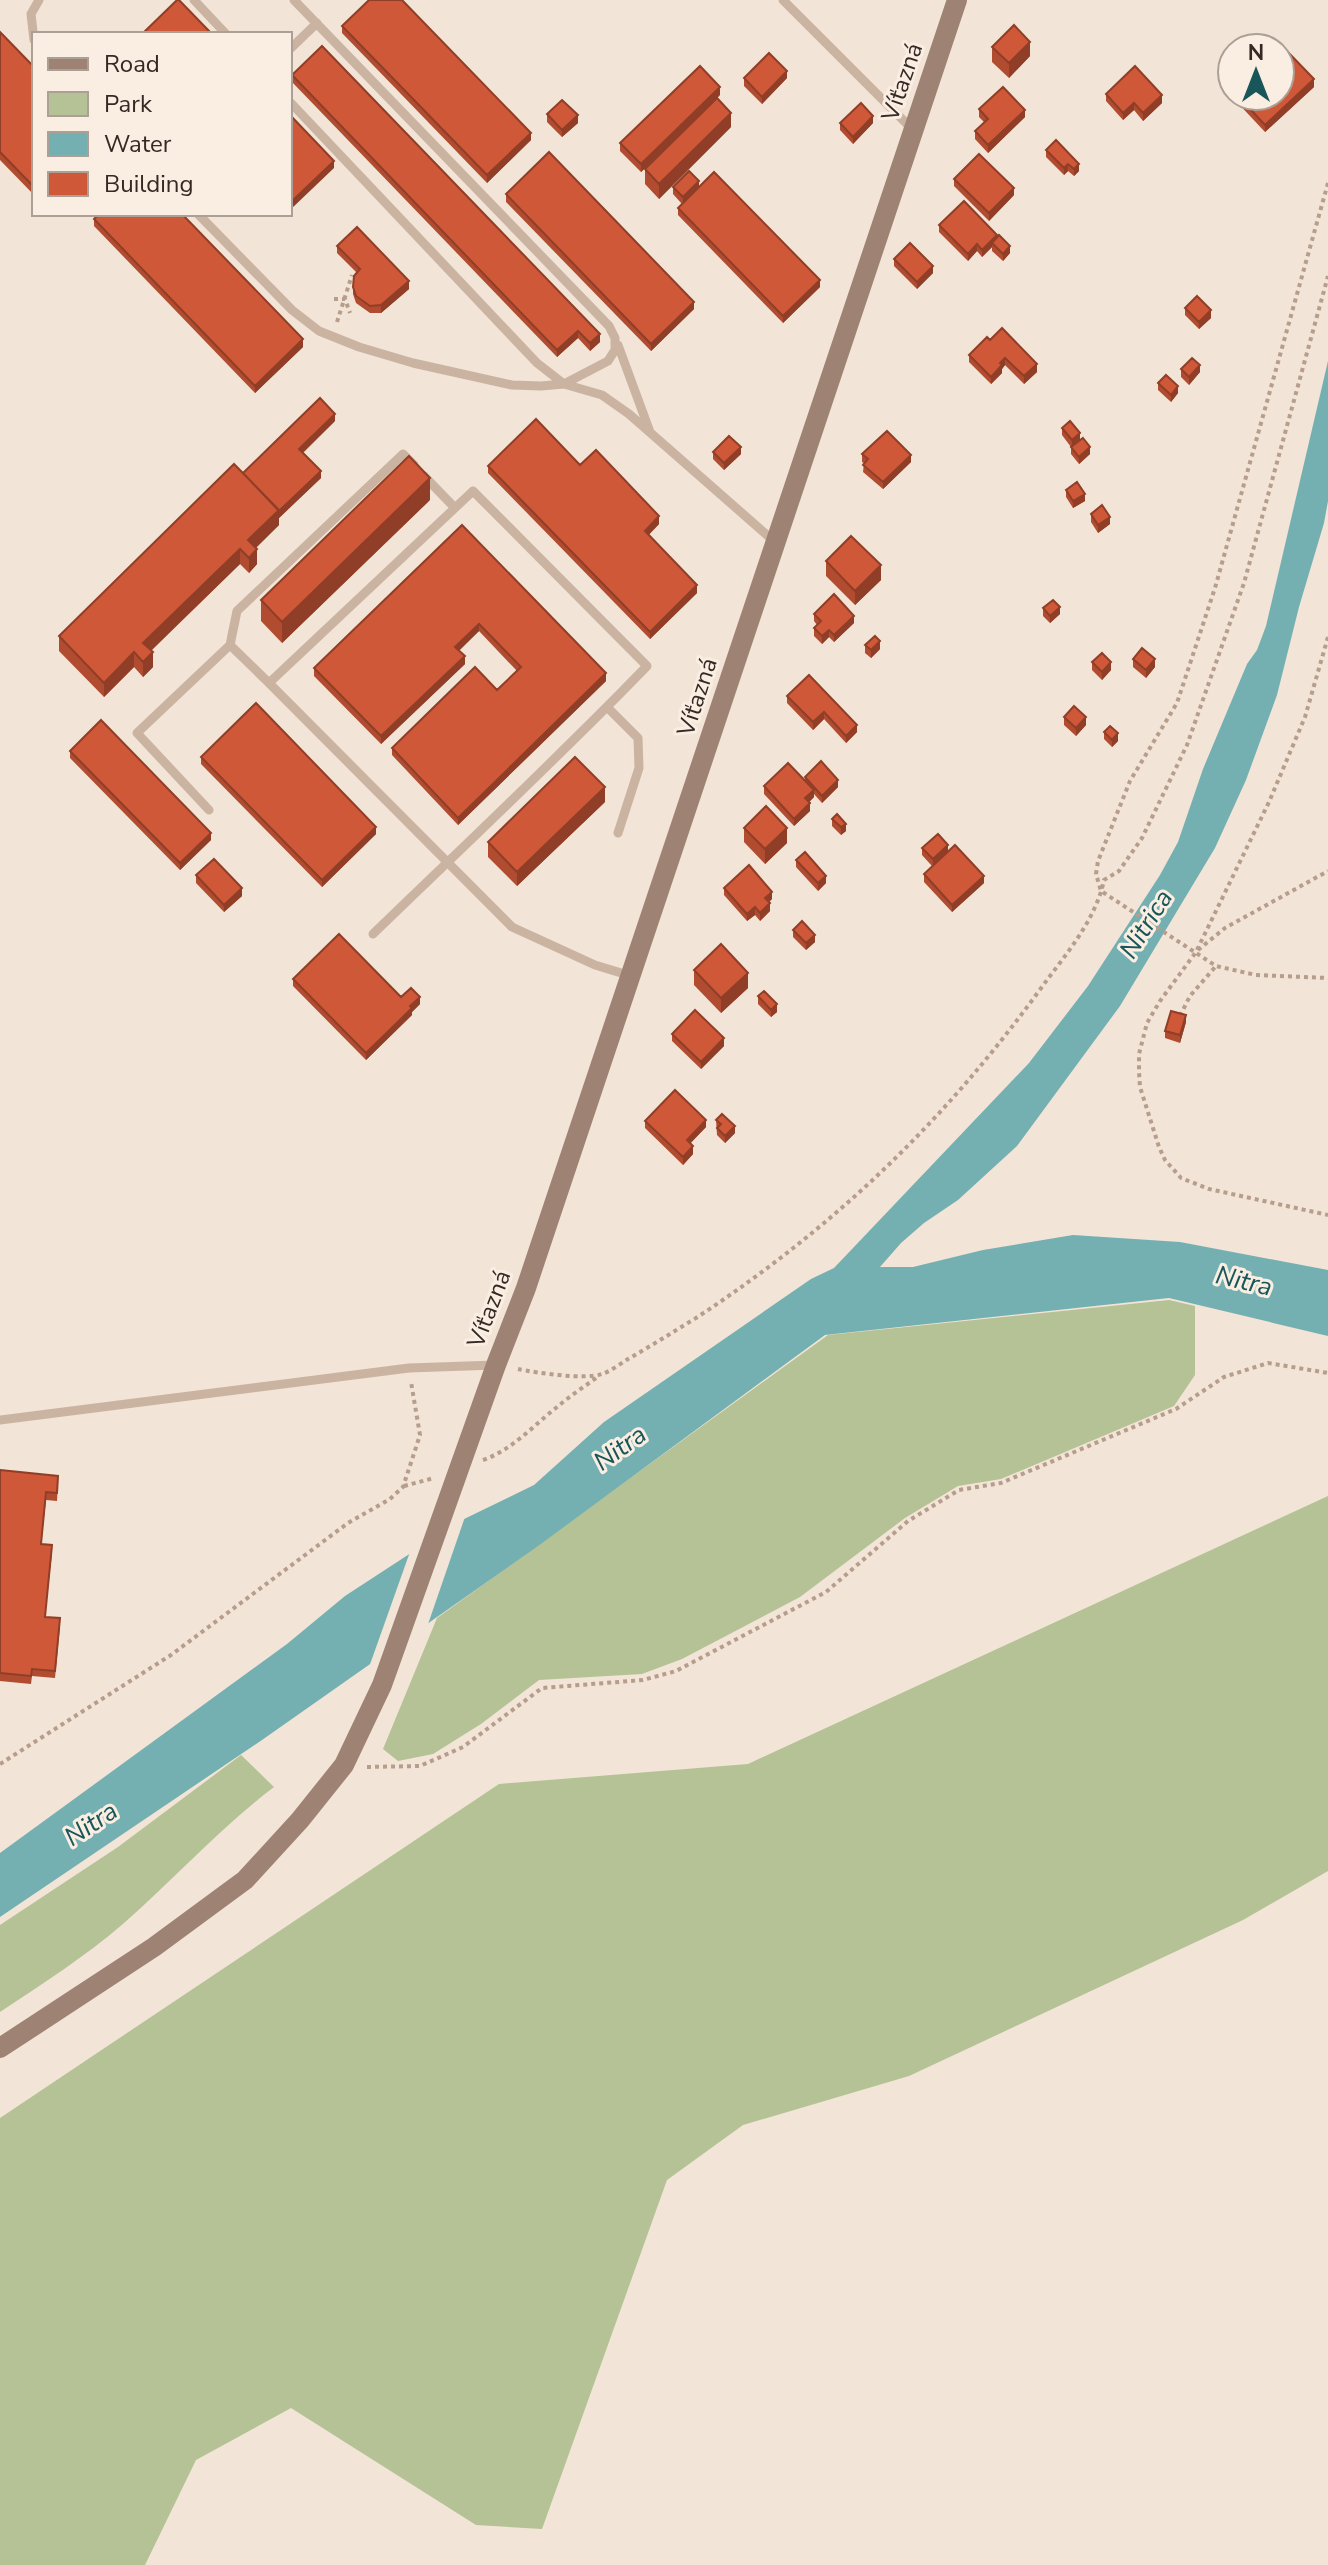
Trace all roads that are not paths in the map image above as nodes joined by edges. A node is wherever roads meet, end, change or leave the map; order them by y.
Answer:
1 (39, 0) edge
2 (194, 0) edge
3 (294, 0) edge
4 (783, 0) edge
5 (957, 0) edge
6 (317, 23) junction
7 (33, 32) edge
8 (224, 32) edge
9 (292, 47) edge
10 (292, 104) edge
11 (913, 130) junction
12 (200, 216) edge
13 (615, 338) junction
14 (564, 384) junction
15 (651, 433) junction
16 (455, 508) junction
17 (776, 543) junction
18 (230, 645) junction
19 (269, 683) junction
20 (607, 707) junction
21 (209, 810) dead end
22 (618, 833) dead end
23 (446, 863) junction
24 (373, 934) dead end
25 (631, 976) junction
26 (496, 1365) junction
27 (0, 1420) edge
28 (0, 2048) edge

1 - 7 lane
2 - 8 lane
3 - 6 lane
4 - 11 lane
5 - 11 main road, Víťazná
6 - 9 lane
6 - 13 lane
10 - 14 lane
11 - 17 main road, Víťazná
12 - 14 lane
13 - 14 lane
13 - 15 lane
14 - 15 lane
15 - 17 lane
16 - 18 lane
16 - 19 lane
16 - 20 lane
17 - 25 main road, Víťazná
18 - 19 lane
18 - 21 lane
19 - 23 lane
20 - 22 lane
20 - 23 lane
23 - 24 lane
23 - 25 lane
25 - 26 main road, Víťazná
26 - 27 lane
26 - 28 main road, Víťazná

